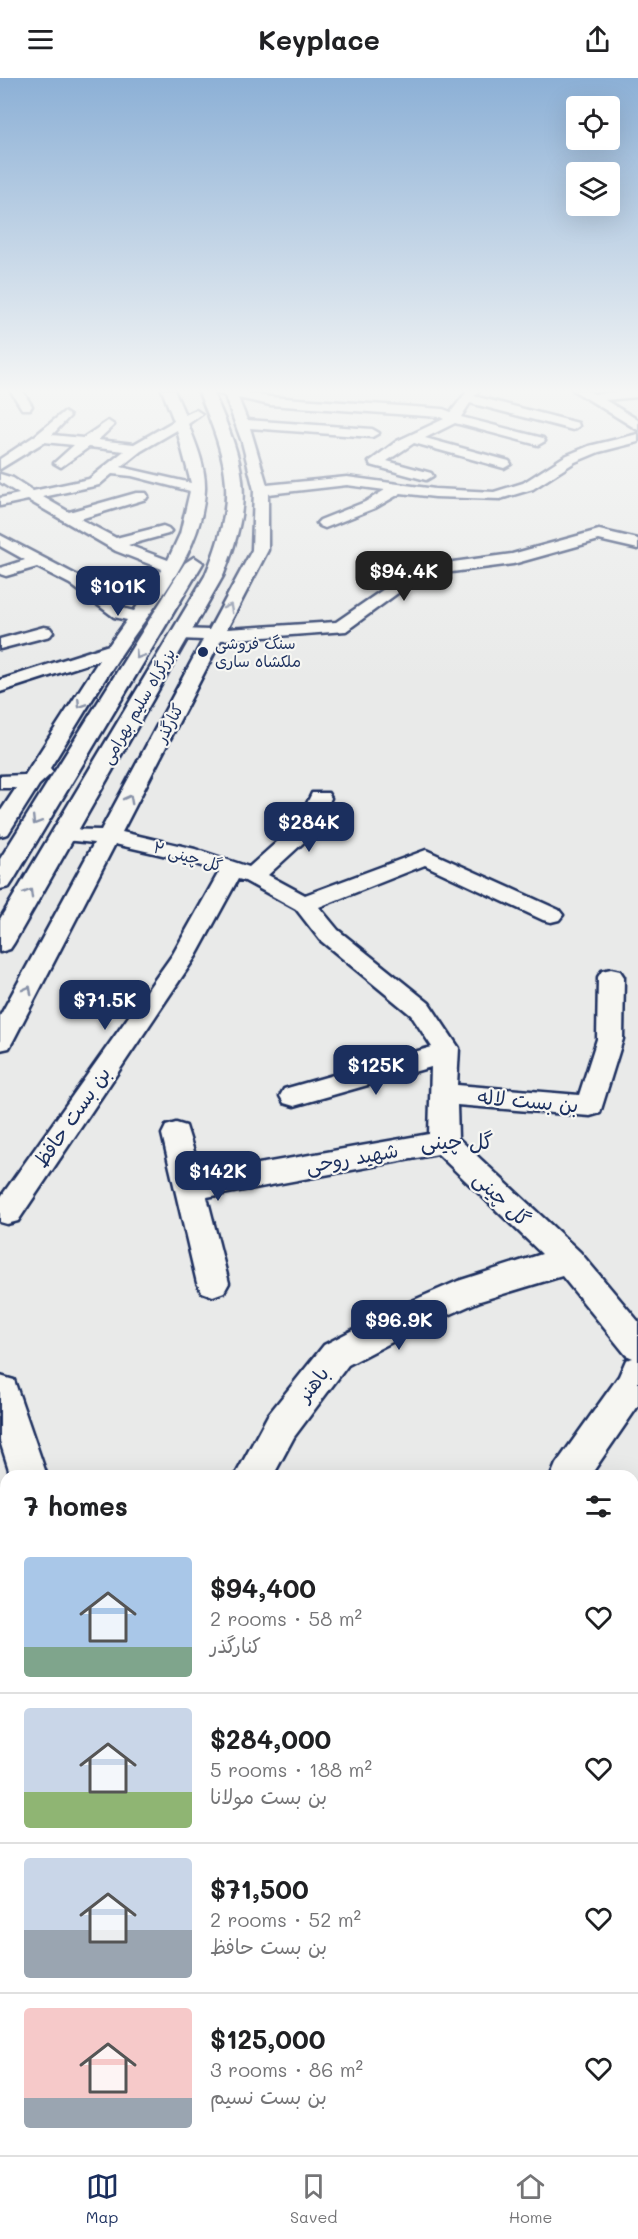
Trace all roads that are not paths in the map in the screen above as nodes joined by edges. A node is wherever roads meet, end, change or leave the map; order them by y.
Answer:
1 (21, 487) edge
2 (71, 487) edge
3 (190, 487) edge
4 (215, 487) edge
5 (236, 487) edge
6 (283, 487) edge
7 (400, 487) joint
8 (453, 487) edge
9 (525, 487) edge
10 (198, 489) joint
11 (261, 489) joint
12 (444, 493) junction
13 (30, 496) junction
14 (141, 496) dead end
15 (0, 502) edge
16 (69, 517) junction
17 (325, 523) dead end
18 (163, 531) dead end
19 (0, 540) edge
20 (116, 543) junction
21 (638, 544) edge
22 (39, 561) junction
23 (170, 566) junction
24 (6, 571) dead end
25 (140, 618) junction
26 (44, 632) dead end
27 (180, 634) junction
28 (215, 635) junction
29 (0, 643) edge
30 (116, 649) junction
31 (31, 675) junction
32 (0, 686) edge
33 (82, 746) junction
34 (31, 781) junction
35 (0, 782) edge
36 (320, 798) dead end
37 (0, 829) edge
38 (63, 834) junction
39 (109, 837) junction
40 (2, 870) edge
41 (243, 872) junction
42 (304, 904) junction
43 (551, 915) dead end
44 (0, 943) edge
45 (611, 977) dead end
46 (0, 1041) edge
47 (445, 1053) junction
48 (442, 1094) junction
49 (294, 1096) dead end
50 (176, 1134) dead end
51 (444, 1142) junction
52 (190, 1188) junction
53 (7, 1212) dead end
54 (569, 1261) junction
55 (213, 1283) dead end
56 (638, 1345) edge
57 (2, 1391) dead end
58 (634, 1394) edge
59 (27, 1470) edge
60 (257, 1470) edge
61 (574, 1470) edge

1 - 13 street
2 - 13 street
3 - 10 street
4 -> 33 highway, بزرگراه سلیم بهرامی
5 - 27 highway, بزرگراه سلیم بهرامی
6 - 11 street
7 - 12 street
7 - 17 street
8 - 12 street
9 - 12 street
10 - 23 street, کنارگذر
28 -> 11 street, کنارگذر
13 - 15 street
13 - 16 street
14 - 16 street
16 - 20 street
18 - 20 street
19 - 22 street
20 - 23 street
21 - 28 street
22 - 24 street
22 - 25 street
23 - 25 street, کنارگذر
25 - 30 street, کنارگذر
26 - 29 street
27 - 28 street
27 - 38 highway, بزرگراه سلیم بهرامی
39 -> 28 street, کنارگذر
29 - 31 street
30 - 31 street
30 -> 34 street, کنارگذر
31 - 32 street
33 - 34 street
33 -> 40 highway, بزرگراه سلیم بهرامی
34 - 35 street
34 - 37 street, کنارگذر
36 - 41 street, بن بست حافظ
38 - 39 street, گل چینی ۲
44 -> 38 highway, بزرگراه سلیم بهرامی
39 - 41 street, گل چینی ۲
46 -> 39 street, کنارگذر
41 - 42 street, گل چینی ۲
41 - 53 street, بن بست حافظ
42 - 43 street
42 - 47 street
45 - 48 street, بن بست لاله
47 - 48 street
47 - 49 street
48 - 51 street
50 - 52 street
51 - 52 street, شهید روحی
51 - 54 street, گل چینی
52 - 55 street
54 - 56 street, گل چینی
54 - 60 street, باهنر
57 - 59 street
58 - 61 street

